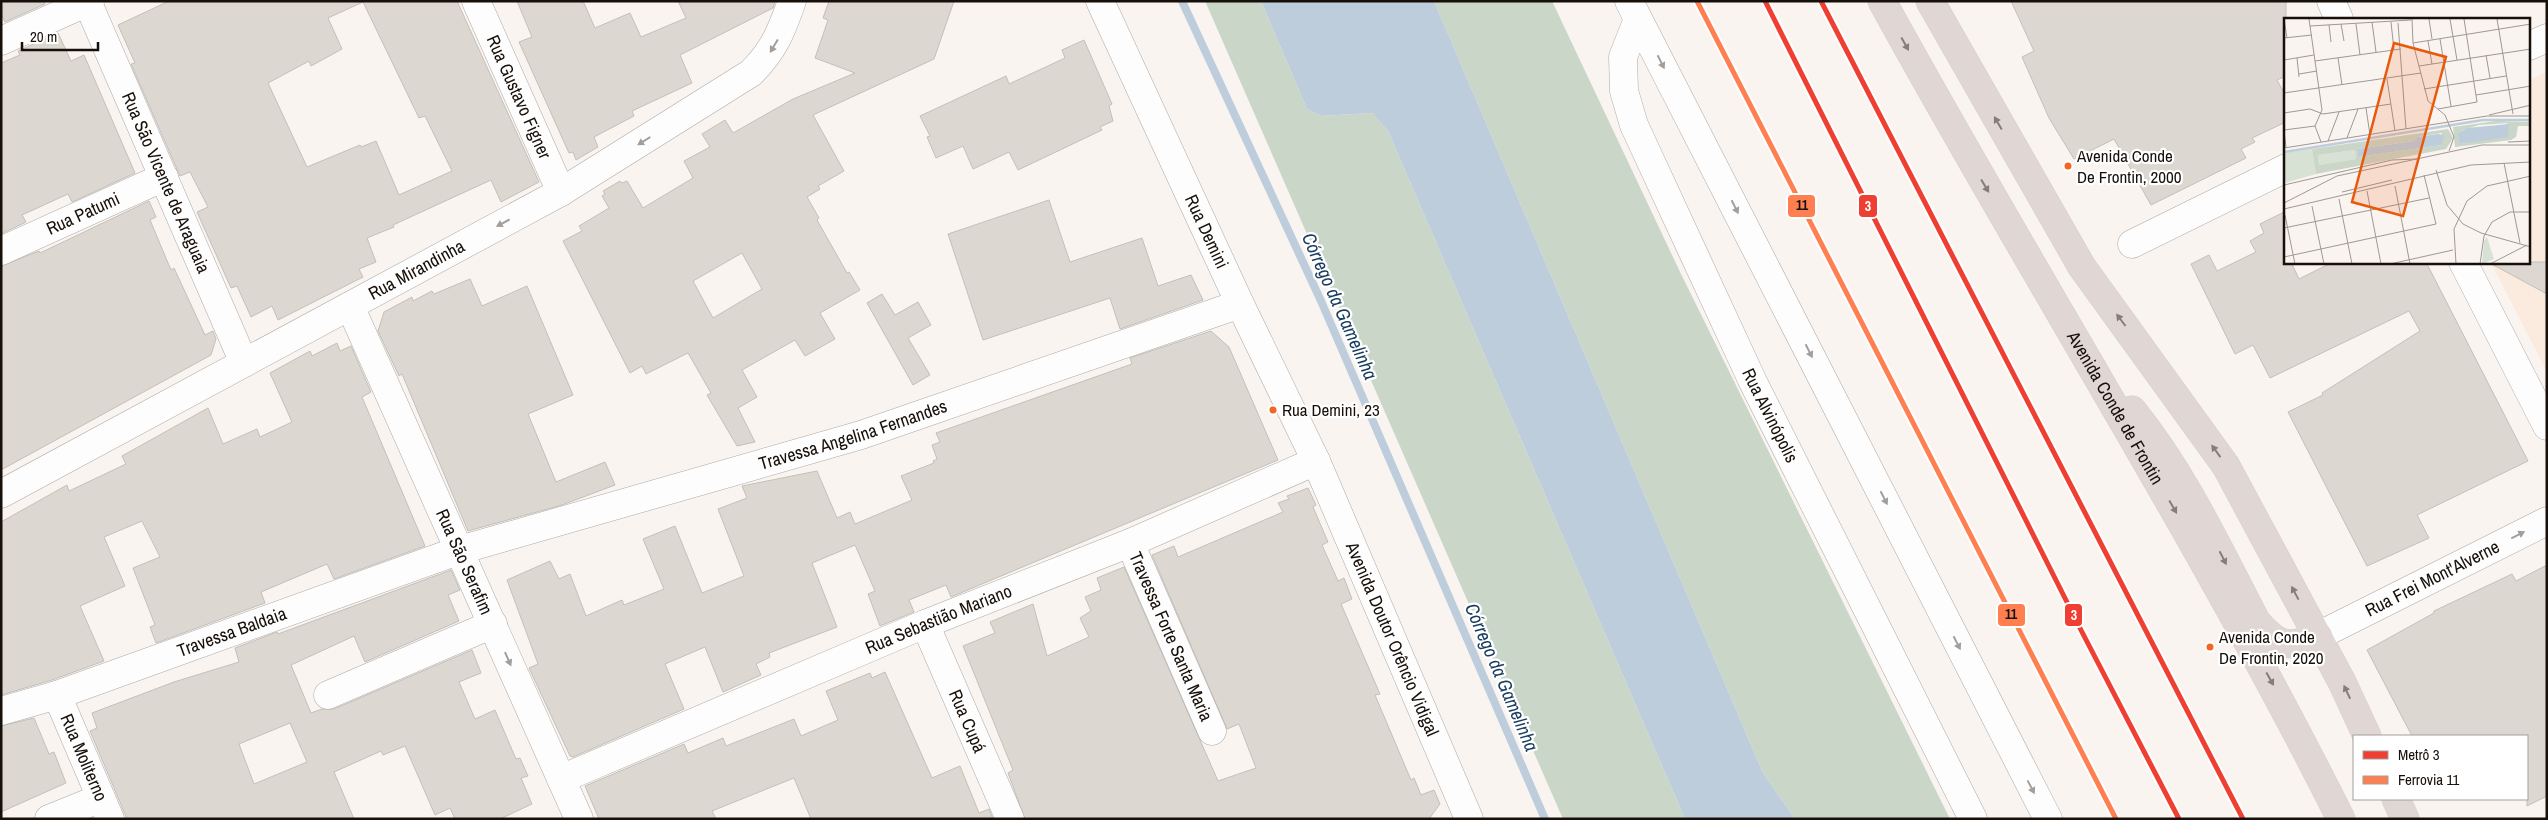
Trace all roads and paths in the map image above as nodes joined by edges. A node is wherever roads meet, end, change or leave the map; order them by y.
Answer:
1 (476, 1) edge
2 (792, 1) edge
3 (1100, 1) edge
4 (1882, 1) edge
5 (1930, 1) edge
6 (2330, 1) edge
7 (88, 2) edge
8 (1634, 10) edge
9 (2339, 18) edge
10 (2547, 38) edge
11 (1, 41) edge
12 (2530, 46) edge
13 (2284, 169) edge
14 (164, 177) junction
15 (560, 192) junction
16 (2132, 244) dead end
17 (1, 251) edge
18 (2464, 264) edge
19 (1240, 304) junction
20 (350, 306) junction
21 (2079, 345) junction
22 (244, 363) junction
23 (2547, 426) edge
24 (1316, 461) junction
25 (1, 494) edge
26 (2547, 521) edge
27 (1130, 543) junction
28 (460, 550) junction
29 (493, 624) junction
30 (925, 624) junction
31 (2318, 636) junction
32 (57, 695) junction
33 (328, 695) dead end
34 (1, 711) edge
35 (1212, 731) dead end
36 (2367, 735) edge
37 (561, 779) junction
38 (2396, 800) edge
39 (106, 808) edge
40 (49, 819) edge
41 (579, 819) edge
42 (1010, 819) edge
43 (1469, 819) edge
44 (1973, 819) edge
45 (2048, 819) edge
46 (2341, 819) edge
47 (2405, 819) edge

1 - 15 street, Rua Gustavo Figner
2 -> 15 street, Rua Mirandinha
3 - 19 street, Rua Demini
4 -> 21 highway, Avenida Conde de Frontin
31 -> 5 highway
6 - 9 street
7 - 11 street
7 - 14 street, Rua São Vicente de Araguaia
8 - 44 street, Rua Alvinópolis
8 -> 45 street
10 - 12 street
13 - 16 street
14 - 17 street, Rua Patumi
14 - 22 street, Rua São Vicente de Araguaia
15 -> 20 street, Rua Mirandinha
18 - 23 street
19 - 24 street, Rua Demini
19 - 28 street, Travessa Angelina Fernandes
20 - 22 street, Rua Mirandinha
20 - 28 street, Rua São Serafim
21 -> 31 highway
21 -> 46 highway, Avenida Conde de Frontin
22 - 25 street, Rua Mirandinha
24 - 27 street, Rua Sebastião Mariano
24 - 43 street, Avenida Doutor Orêncio Vidigal
31 -> 26 street, Rua Frei Mont'Alverne
27 - 30 street, Rua Sebastião Mariano
27 - 35 street, Travessa Forte Santa Maria
28 - 29 street, Rua São Serafim
28 - 32 street, Travessa Baldaia
29 - 33 street
29 -> 37 street, Rua São Serafim
30 - 37 street, Rua Sebastião Mariano
30 - 42 street, Rua Cupá
36 -> 31 highway
32 - 34 street, Travessa Baldaia
32 - 39 street, Rua Moliterno
37 - 41 street, Rua São Serafim
38 - 47 highway
39 - 40 street

